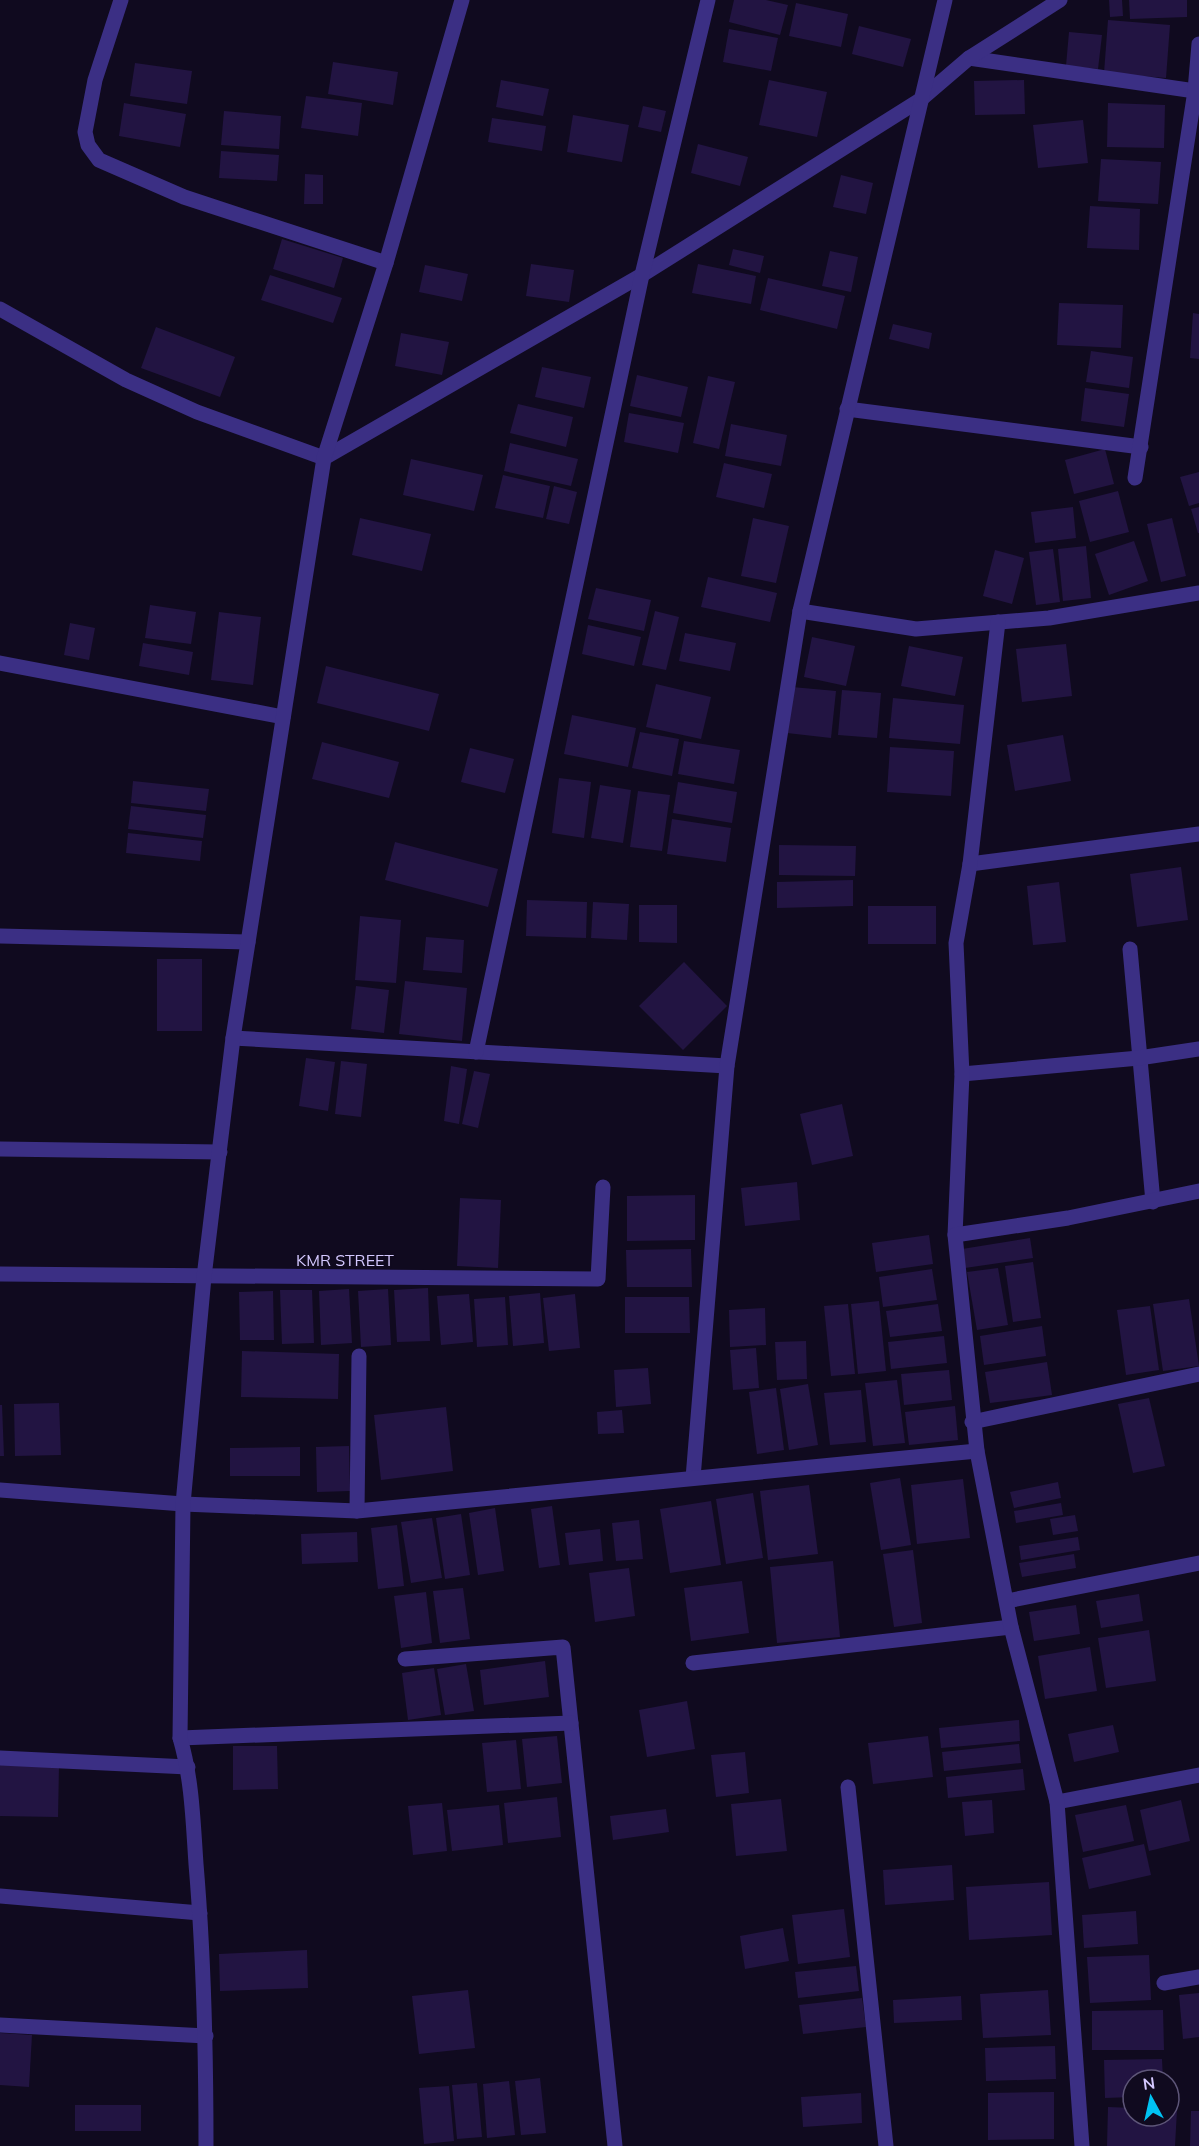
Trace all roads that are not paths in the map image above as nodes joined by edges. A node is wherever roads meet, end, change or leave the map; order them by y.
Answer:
1 (121, 0) edge
2 (462, 0) edge
3 (708, 0) edge
4 (945, 0) edge
5 (1059, 0) edge
6 (1199, 44) edge
7 (969, 58) junction
8 (1195, 91) junction
9 (920, 100) junction
10 (386, 263) junction
11 (642, 275) junction
12 (0, 309) edge
13 (847, 409) junction
14 (1141, 447) junction
15 (324, 458) junction
16 (1135, 478) dead end
17 (1199, 593) edge
18 (800, 611) junction
19 (998, 621) junction
20 (0, 663) edge
21 (283, 717) junction
22 (1199, 834) edge
23 (970, 864) junction
24 (0, 936) edge
25 (248, 942) junction
26 (1130, 948) dead end
27 (233, 1038) junction
28 (1199, 1049) edge
29 (476, 1052) junction
30 (1139, 1058) junction
31 (727, 1066) junction
32 (962, 1074) junction
33 (0, 1149) edge
34 (220, 1152) junction
35 (603, 1187) dead end
36 (1199, 1191) edge
37 (1153, 1202) junction
38 (955, 1235) junction
39 (0, 1274) edge
40 (204, 1277) junction
41 (359, 1356) dead end
42 (1199, 1374) edge
43 (972, 1422) junction
44 (977, 1451) junction
45 (693, 1478) junction
46 (0, 1490) edge
47 (183, 1504) junction
48 (357, 1511) junction
49 (1199, 1563) edge
50 (1007, 1601) junction
51 (1011, 1628) junction
52 (405, 1659) dead end
53 (693, 1663) dead end
54 (571, 1723) junction
55 (180, 1738) junction
56 (0, 1758) edge
57 (188, 1767) junction
58 (1199, 1775) edge
59 (848, 1786) dead end
60 (1057, 1802) junction
61 (0, 1896) edge
62 (200, 1913) junction
63 (1199, 1977) edge
64 (1164, 1983) dead end
65 (0, 2025) edge
66 (206, 2036) junction
67 (206, 2146) edge
68 (615, 2146) edge
69 (886, 2146) edge
70 (1082, 2146) edge

1 - 10 street
2 - 10 street
3 - 11 street
4 - 9 street
5 - 7 street
6 - 8 street
7 - 8 street
7 - 9 street
8 - 14 street
9 - 11 street
9 - 13 street
10 - 15 street
11 - 15 street
11 - 29 street
12 - 15 street
13 - 14 street
13 - 18 street
14 - 16 street
15 - 21 street
17 - 19 street
18 - 19 street
18 - 31 street
19 - 23 street
20 - 21 street
21 - 25 street
22 - 23 street
23 - 32 street
24 - 25 street
25 - 27 street
26 - 30 street
27 - 29 street
27 - 34 street
28 - 30 street
29 - 31 street
30 - 32 street
30 - 37 street
31 - 45 street
32 - 38 street
33 - 34 street
34 - 40 street
35 - 40 street, KMR STREET
36 - 37 street
37 - 38 street
38 - 43 street
39 - 40 street, KMR STREET
40 - 47 street
41 - 48 street
42 - 43 street
43 - 44 street
44 - 45 street
44 - 50 street
45 - 48 street
46 - 47 street
47 - 48 street
47 - 55 street
49 - 50 street
50 - 51 street
51 - 53 street
51 - 60 street
52 - 54 street
54 - 55 street
54 - 68 street
55 - 57 street
56 - 57 street
57 - 62 street
58 - 60 street
59 - 69 street
60 - 70 street
61 - 62 street
62 - 66 street
63 - 64 street
65 - 66 street
66 - 67 street

